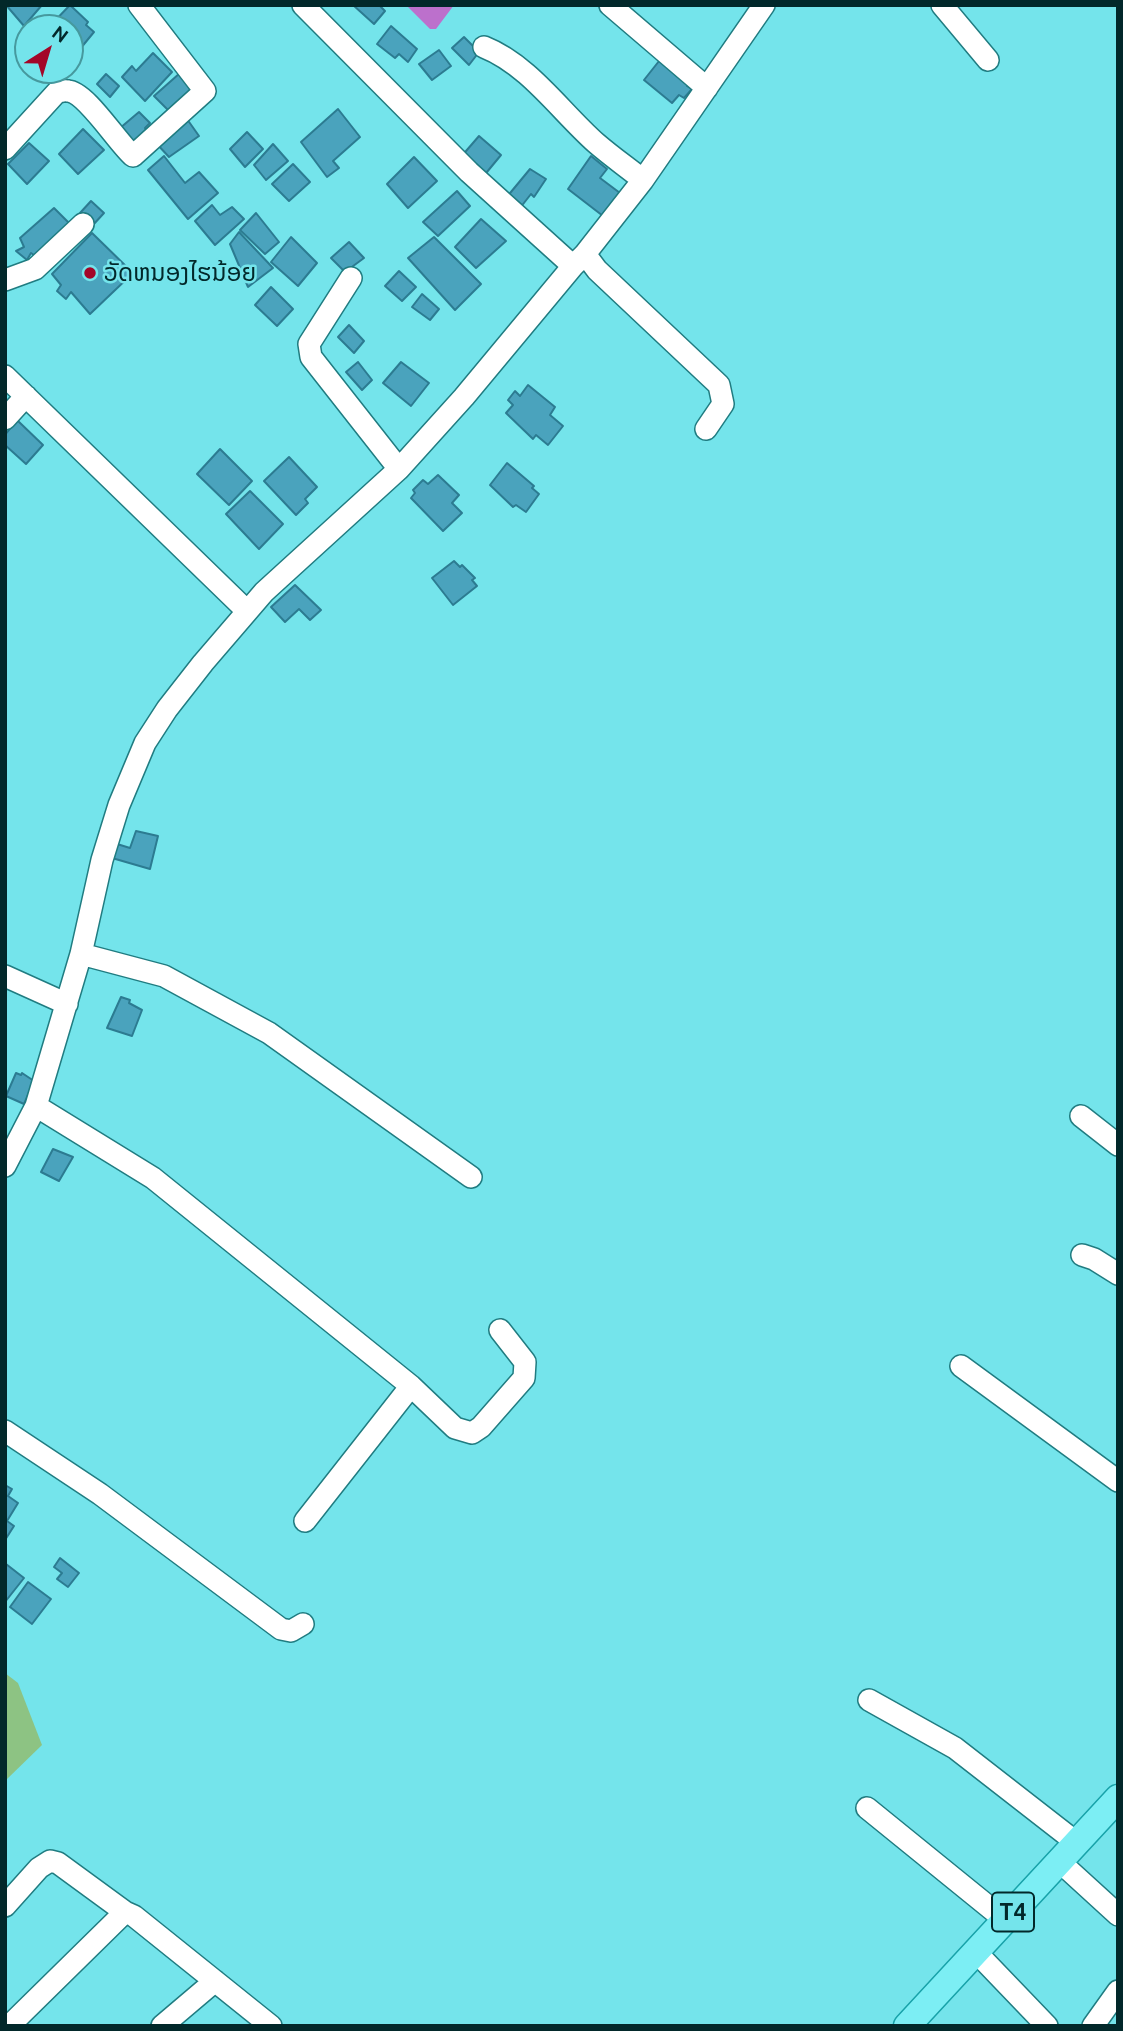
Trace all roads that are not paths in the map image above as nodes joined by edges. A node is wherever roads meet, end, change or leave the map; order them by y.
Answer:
1 (139, 5) edge
2 (303, 5) edge
3 (610, 5) edge
4 (764, 5) edge
5 (942, 5) edge
6 (484, 47) dead end
7 (988, 60) dead end
8 (707, 88) junction
9 (5, 149) edge
10 (643, 180) junction
11 (83, 224) dead end
12 (579, 260) junction
13 (351, 278) dead end
14 (5, 280) edge
15 (5, 376) edge
16 (26, 396) junction
17 (5, 419) edge
18 (706, 429) dead end
19 (400, 469) junction
20 (247, 611) junction
21 (81, 954) junction
22 (5, 976) edge
23 (67, 1004) junction
24 (36, 1106) junction
25 (1081, 1116) dead end
26 (1118, 1145) edge
27 (5, 1166) edge
28 (471, 1178) dead end
29 (1082, 1255) dead end
30 (1118, 1274) edge
31 (499, 1330) dead end
32 (961, 1366) dead end
33 (411, 1386) junction
34 (5, 1431) edge
35 (1118, 1480) edge
36 (305, 1521) dead end
37 (303, 1624) dead end
38 (869, 1700) dead end
39 (1118, 1798) edge
40 (867, 1808) dead end
41 (1068, 1852) junction
42 (5, 1906) edge
43 (125, 1912) junction
44 (1118, 1915) edge
45 (1005, 1920) junction
46 (975, 1951) junction
47 (215, 1981) junction
48 (1118, 1991) edge
49 (9, 2026) edge
50 (162, 2026) edge
51 (271, 2026) edge
52 (907, 2026) edge
53 (1047, 2026) edge
54 (1093, 2026) edge

1 - 9 street
2 - 12 street
3 - 8 street
4 - 8 street
5 - 7 street
6 - 10 street
8 - 10 street
10 - 12 street
11 - 14 street
12 - 18 street
12 - 19 street
13 - 19 street
15 - 16 street
16 - 17 street
16 - 20 street
19 - 20 street
20 - 21 street
21 - 23 street
21 - 28 street
22 - 23 street
23 - 24 street
24 - 27 street
24 - 33 street
25 - 26 street
29 - 30 street
31 - 33 street
32 - 35 street
33 - 36 street
34 - 37 street
38 - 41 street
39 - 41 main road, T4
40 - 45 street
41 - 44 street
41 - 45 main road, T4
42 - 43 street
43 - 47 street
43 - 49 street
45 - 46 main road, T4
46 - 52 main road, T4
46 - 53 street
47 - 50 street
47 - 51 street
48 - 54 street

